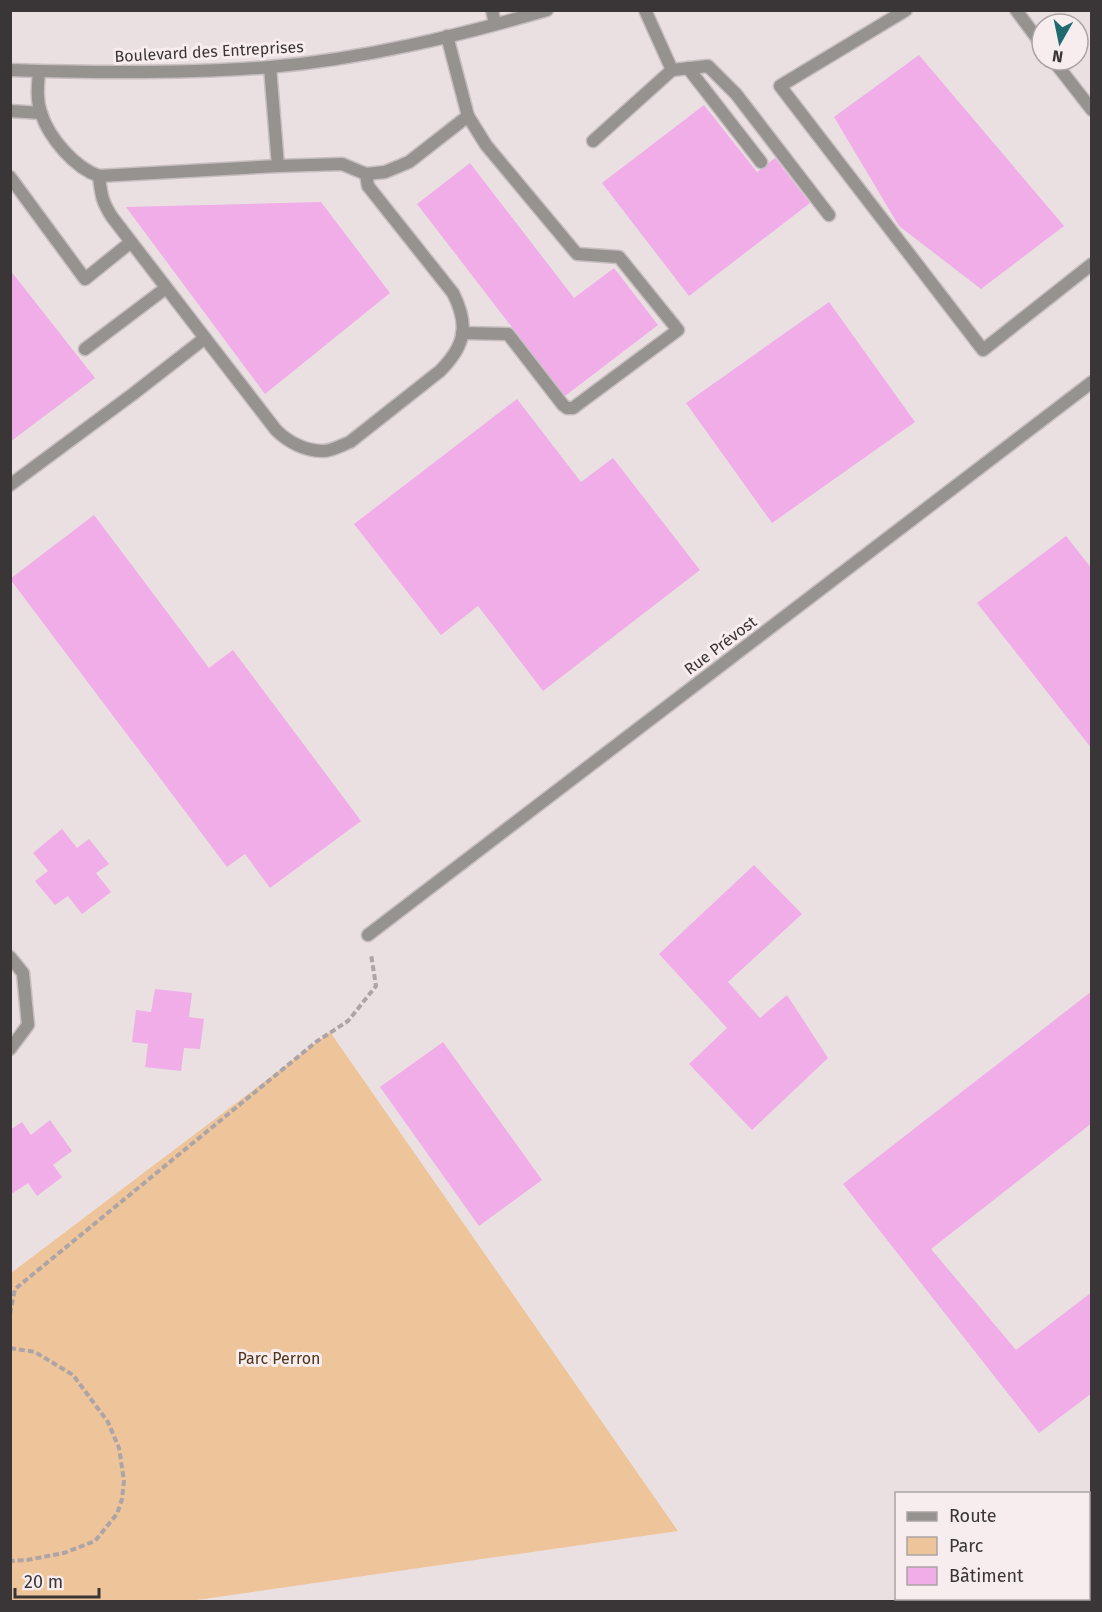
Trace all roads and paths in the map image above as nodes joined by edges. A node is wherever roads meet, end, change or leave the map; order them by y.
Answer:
1 (492, 10) edge
2 (547, 10) edge
3 (645, 10) edge
4 (906, 10) edge
5 (1016, 10) edge
6 (495, 24) junction
7 (1030, 29) edge
8 (447, 36) junction
9 (270, 67) junction
10 (688, 68) junction
11 (672, 69) junction
12 (10, 70) edge
13 (39, 71) junction
14 (1062, 72) edge
15 (1092, 110) edge
16 (10, 111) edge
17 (41, 113) junction
18 (468, 116) junction
19 (593, 141) dead end
20 (761, 162) dead end
21 (278, 166) junction
22 (366, 174) junction
23 (99, 176) junction
24 (10, 177) edge
25 (829, 215) dead end
26 (131, 242) junction
27 (1092, 264) edge
28 (166, 288) junction
29 (462, 333) junction
30 (205, 338) junction
31 (85, 349) dead end
32 (1092, 382) edge
33 (10, 485) edge
34 (368, 935) joint
35 (10, 957) edge
36 (10, 1049) edge
37 (10, 1314) edge
38 (10, 1348) edge
39 (10, 1561) edge

1 - 6 street
2 - 6 street, Boulevard des Entreprises
3 - 11 street
4 - 27 street
5 - 7 street
6 - 8 street, Boulevard des Entreprises
8 - 9 street, Boulevard des Entreprises
8 - 18 street
9 - 13 street, Boulevard des Entreprises
9 - 21 street
10 - 11 street
10 - 20 street
10 - 25 street
11 - 19 street
12 - 13 street, Boulevard des Entreprises
13 - 17 street
14 - 15 street
16 - 17 street
17 - 23 street
18 - 22 street
18 - 29 street
21 - 22 street
21 - 23 street
22 - 29 street
23 - 26 street
24 - 26 street
26 - 28 street
28 - 30 street
28 - 31 street
29 - 30 street
30 - 33 street
32 - 34 street, Rue Prévost
34 - 37 path
35 - 36 street
38 - 39 path

